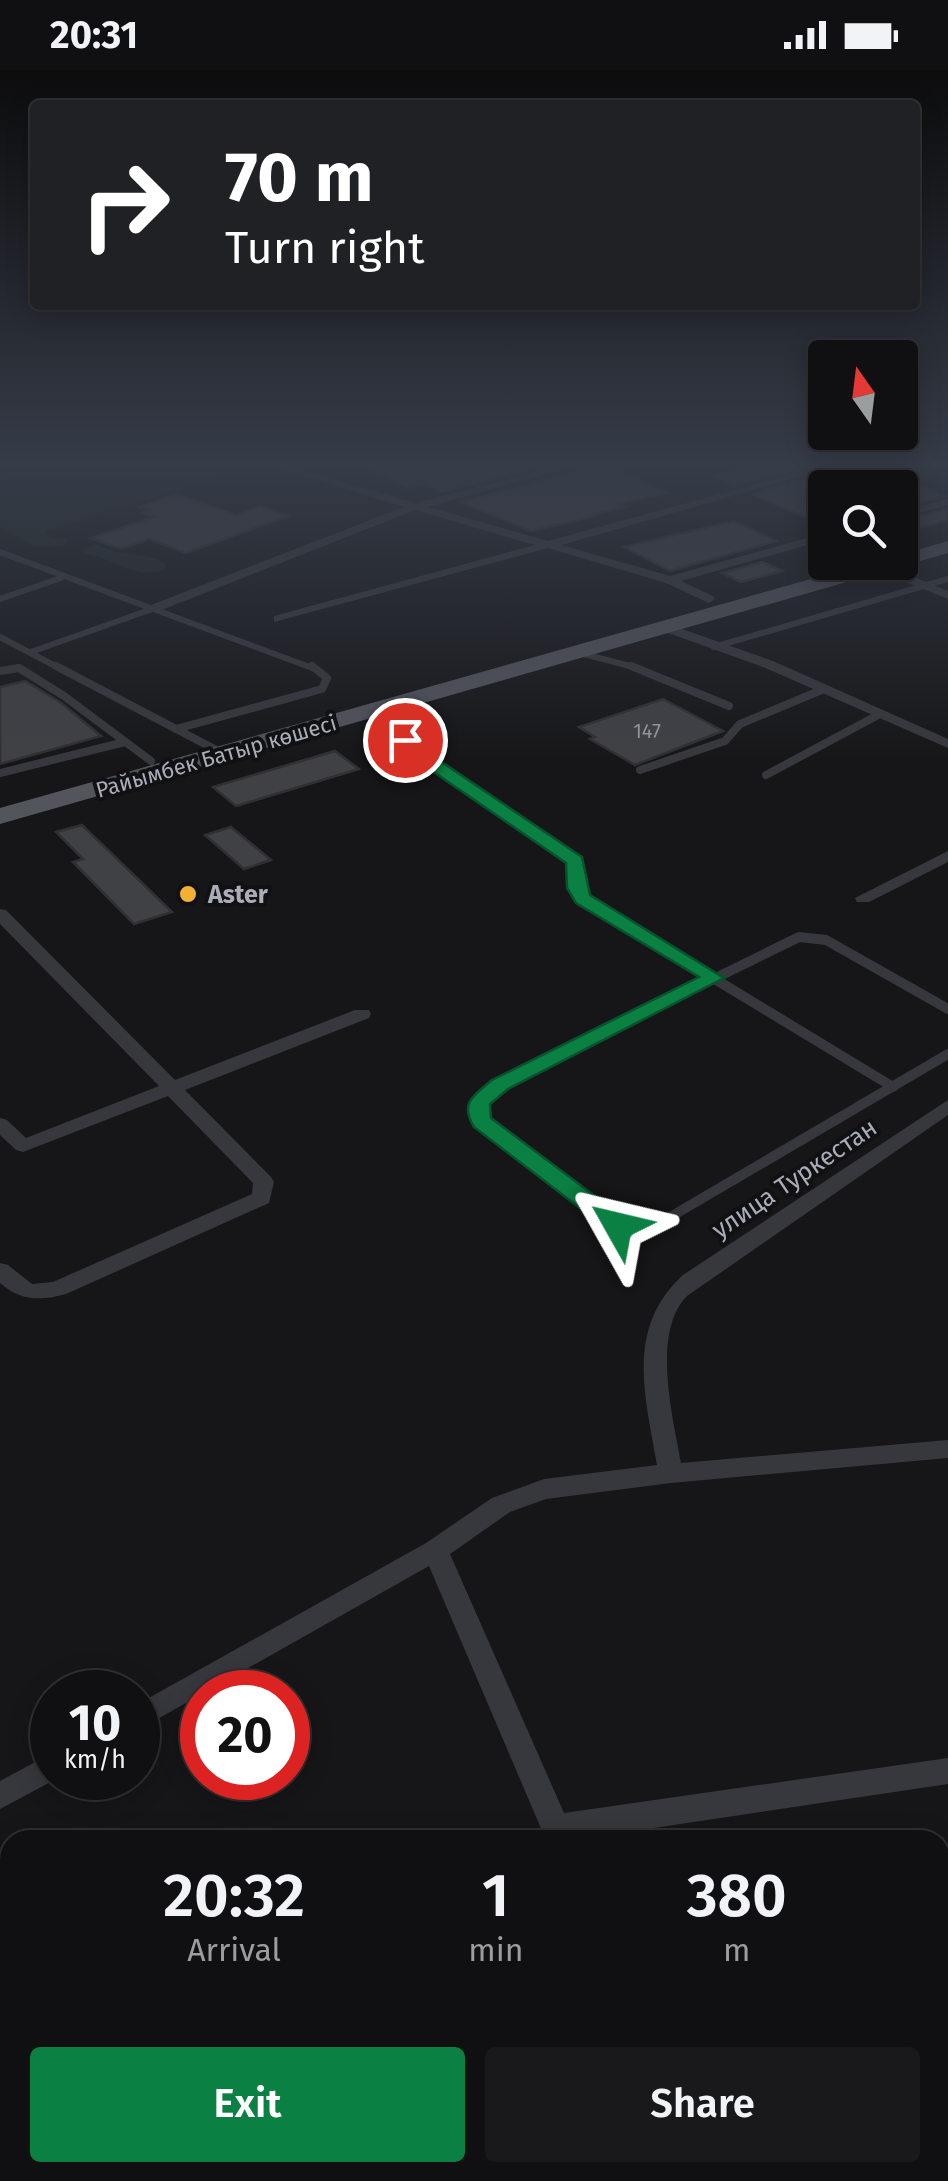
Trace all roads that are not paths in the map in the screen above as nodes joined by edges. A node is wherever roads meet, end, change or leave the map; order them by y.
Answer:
1 (32, 566) edge
2 (264, 566) edge
3 (475, 566) edge
4 (618, 566) edge
5 (721, 566) edge
6 (62, 578) junction
7 (948, 579) edge
8 (670, 580) junction
9 (830, 580) edge
10 (917, 580) edge
11 (926, 586) junction
12 (948, 595) edge
13 (0, 599) edge
14 (709, 600) dead end
15 (155, 608) junction
16 (279, 619) dead end
17 (665, 626) junction
18 (0, 637) edge
19 (714, 647) junction
20 (31, 652) junction
21 (578, 652) junction
22 (0, 671) edge
23 (824, 689) junction
24 (729, 706) dead end
25 (384, 708) junction
26 (880, 714) junction
27 (176, 729) junction
28 (125, 742) junction
29 (948, 744) edge
30 (223, 753) junction
31 (151, 762) dead end
32 (640, 770) dead end
33 (0, 773) edge
34 (766, 775) dead end
35 (0, 816) edge
36 (948, 856) edge
37 (862, 898) dead end
38 (0, 914) edge
39 (714, 978) junction
40 (948, 1009) edge
41 (362, 1014) dead end
42 (948, 1054) edge
43 (171, 1087) junction
44 (893, 1087) junction
45 (948, 1106) edge
46 (0, 1124) edge
47 (0, 1270) edge
48 (948, 1448) edge
49 (672, 1473) junction
50 (434, 1550) junction
51 (160, 1706) edge
52 (948, 1771) edge
53 (30, 1779) edge
54 (0, 1796) edge
55 (556, 1830) edge
56 (583, 1830) edge

1 - 6 lane
2 - 15 street
3 - 16 street
4 - 8 street
5 - 8 street
6 - 13 lane
6 - 15 lane
7 - 11 lane
8 - 14 street
9 - 17 main road, Райымбек Батыр көшесі
10 - 11 street
11 - 12 street
11 - 19 lane
15 - 20 lane
15 - 27 lane
17 - 19 street
17 - 21 main road, Райымбек Батыр көшесі
18 - 20 lane
19 - 23 street
20 - 27 lane
21 - 24 lane
21 - 25 main road, Райымбек Батыр көшесі
22 - 28 lane
23 - 26 street
23 - 32 lane
25 - 30 main road, Райымбек Батыр көшесі
25 - 39 lane
26 - 29 street
26 - 34 lane
27 - 30 lane
28 - 31 lane
28 - 33 lane
30 - 35 main road, Райымбек Батыр көшесі
36 - 37 street
38 - 43 street
39 - 40 lane
39 - 44 lane
39 - 44 lane
41 - 43 street
42 - 44 lane
43 - 46 street
43 - 47 street
45 - 49 street, улица Туркестан
48 - 49 street
49 - 50 street
50 - 51 street
50 - 55 street
52 - 56 street
53 - 54 street

